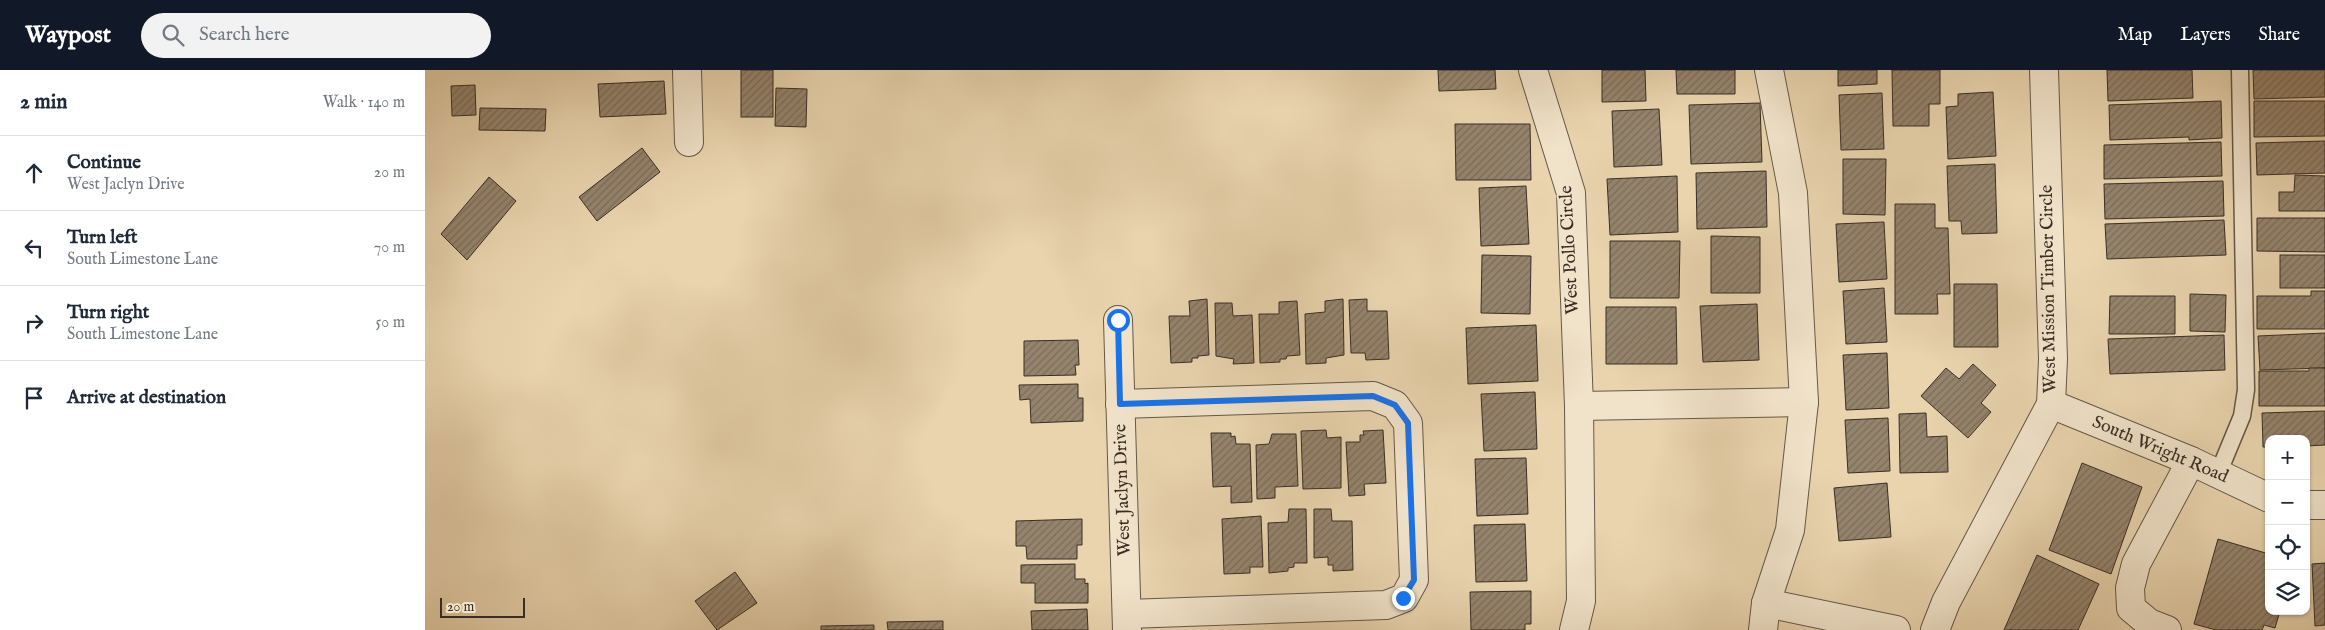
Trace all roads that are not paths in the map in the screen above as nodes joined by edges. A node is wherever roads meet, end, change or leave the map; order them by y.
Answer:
1 (687, 70) edge
2 (1533, 70) edge
3 (1769, 70) edge
4 (2044, 70) edge
5 (2240, 70) edge
6 (689, 142) dead end
7 (1118, 320) dead end
8 (1804, 402) junction
9 (1120, 404) junction
10 (2051, 404) junction
11 (1579, 406) junction
12 (2191, 461) junction
13 (2218, 474) junction
14 (2265, 496) edge
15 (2310, 505) edge
16 (2325, 505) edge
17 (1766, 603) junction
18 (1127, 622) edge
19 (1573, 630) edge
20 (1763, 630) edge
21 (1896, 630) edge
22 (1935, 630) edge
23 (2167, 630) edge

1 - 6 street
2 - 11 street, West Pollo Circle
3 - 8 street
4 - 10 street, West Mission Timber Circle
5 - 13 lane
7 - 9 street, West Jaclyn Drive
8 - 11 street
8 - 17 street
9 - 18 street, West Jaclyn Drive
9 - 18 street
10 - 12 street, South Wright Road
10 - 22 street, West Mission Timber Circle
11 - 19 street, West Pollo Circle
12 - 13 street, South Wright Road
12 - 23 street
13 - 14 street, South Wright Road
15 - 16 street
17 - 20 street
17 - 21 street

